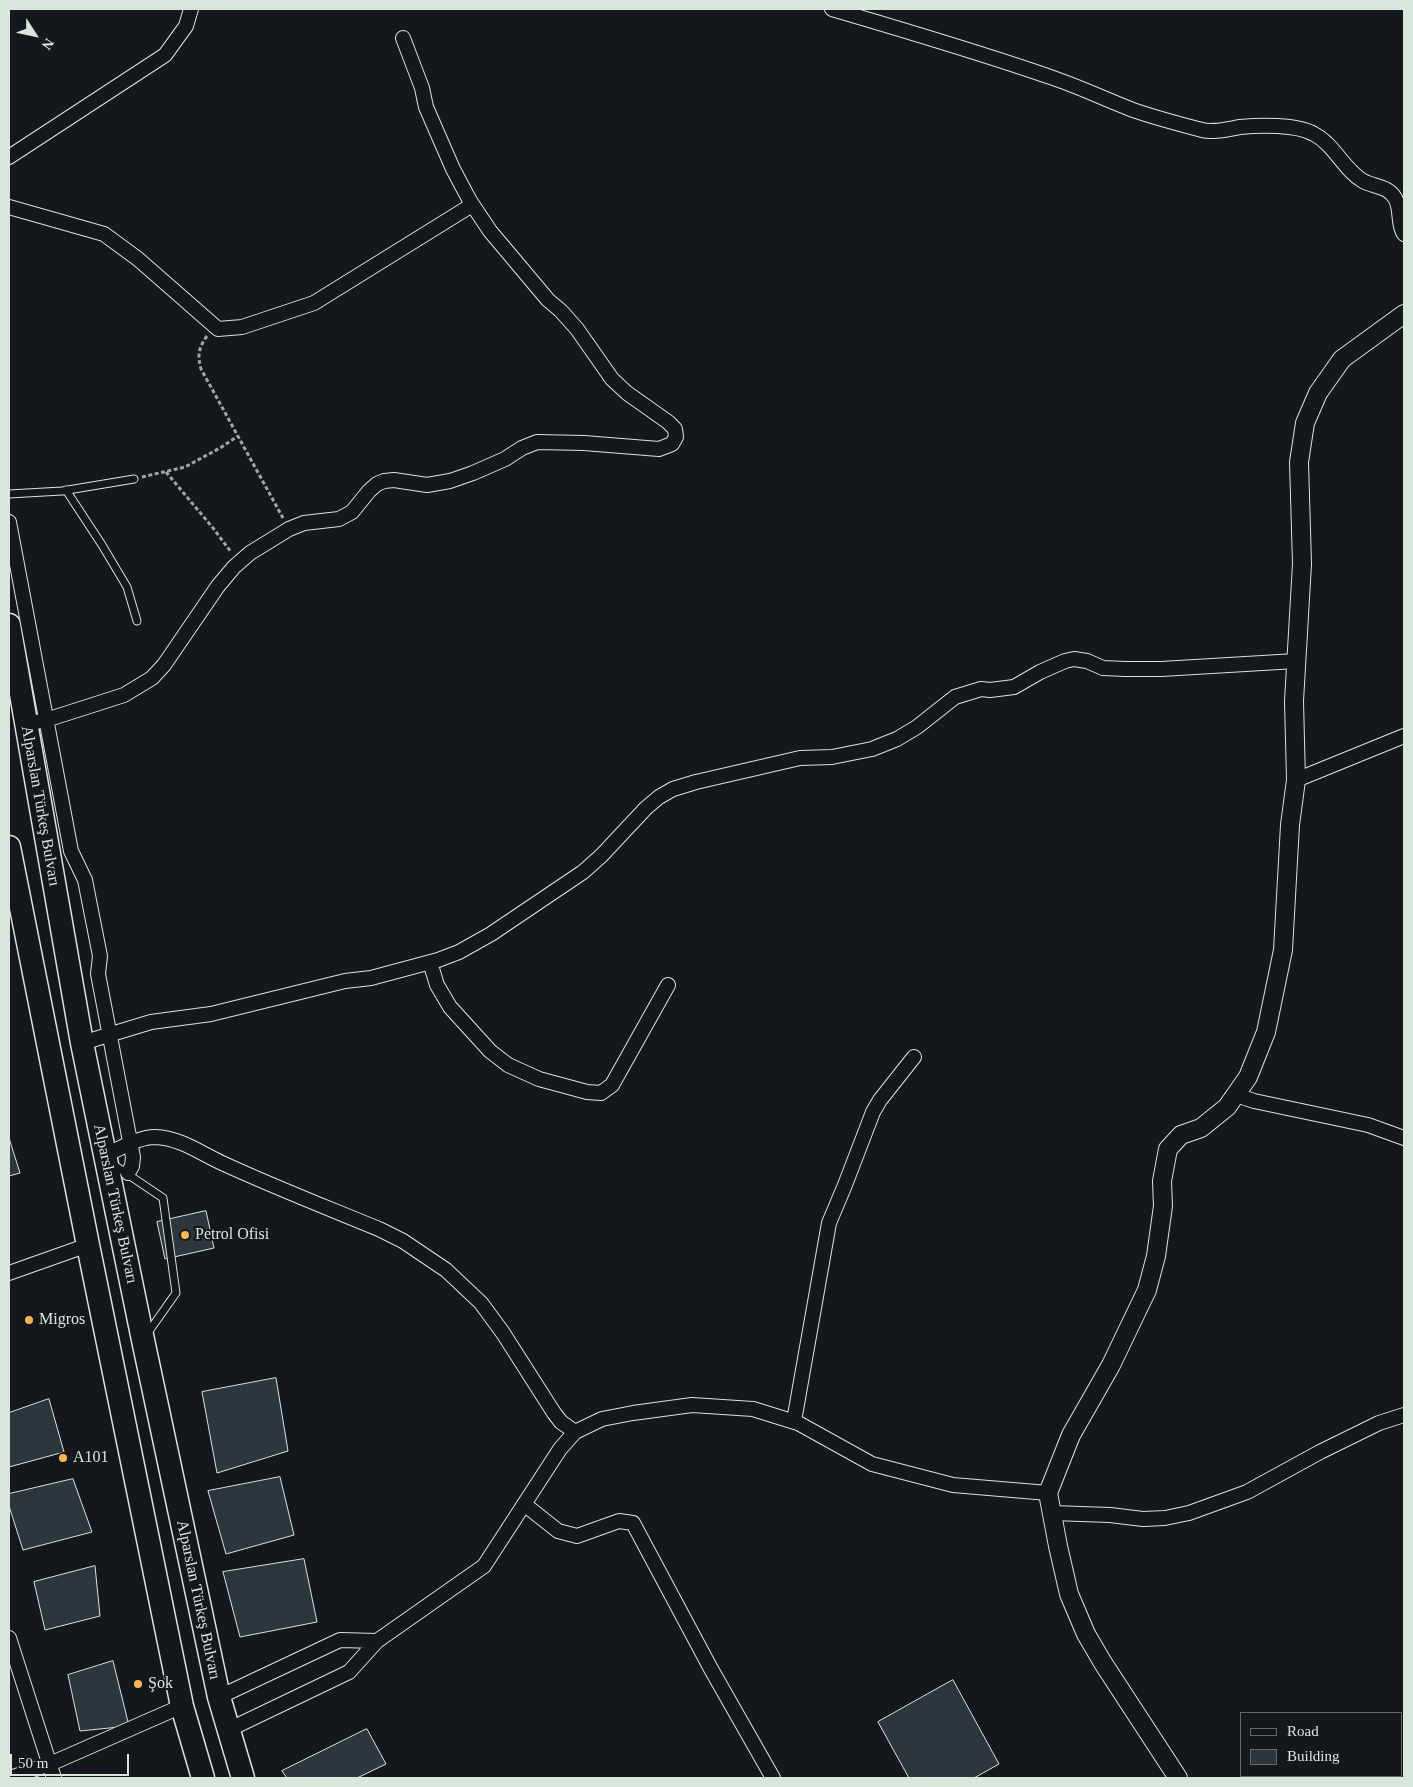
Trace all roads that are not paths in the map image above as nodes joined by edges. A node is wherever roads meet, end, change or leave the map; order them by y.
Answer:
1 (191, 9) edge
2 (832, 9) edge
3 (403, 38) dead end
4 (9, 157) edge
5 (472, 205) junction
6 (9, 207) edge
7 (1404, 234) edge
8 (1404, 314) edge
9 (134, 479) road end
10 (66, 490) junction
11 (9, 494) edge
12 (9, 522) edge
13 (137, 621) dead end
14 (9, 625) edge
15 (1296, 661) junction
16 (36, 722) junction
17 (1404, 736) edge
18 (1296, 780) junction
19 (9, 847) edge
20 (430, 962) junction
21 (668, 985) dead end
22 (108, 1034) junction
23 (82, 1043) junction
24 (914, 1057) dead end
25 (1236, 1095) junction
26 (1404, 1138) edge
27 (131, 1144) junction
28 (105, 1157) junction
29 (128, 1173) junction
30 (88, 1245) junction
31 (9, 1273) edge
32 (142, 1340) junction
33 (1404, 1415) edge
34 (794, 1422) junction
35 (576, 1432) junction
36 (1048, 1493) junction
37 (524, 1504) junction
38 (1052, 1513) junction
39 (9, 1639) edge
40 (377, 1641) junction
41 (219, 1697) junction
42 (182, 1706) junction
43 (228, 1730) junction
44 (52, 1771) edge
45 (10, 1778) edge
46 (203, 1778) edge
47 (243, 1778) edge
48 (773, 1778) edge
49 (1178, 1778) edge

1 - 4 street
2 - 7 street
3 - 5 street
5 - 6 street
5 - 16 street
8 - 15 street
9 - 10 lane
10 - 11 lane
10 - 13 lane
12 - 16 street
14 - 16 main road, Alparslan Türkeş Bulvarı
15 - 18 street
15 - 20 street
16 - 22 street
16 - 23 main road, Alparslan Türkeş Bulvarı
17 - 18 street
18 - 25 street
19 - 30 main road, Alparslan Türkeş Bulvarı
20 - 21 street
20 - 22 street
22 - 23 street
22 - 27 street
23 - 28 main road, Alparslan Türkeş Bulvarı
24 - 34 street
25 - 26 street
25 - 36 street
27 - 28 street
27 - 29 street
27 - 35 street
28 - 29 lane
28 - 32 main road, Alparslan Türkeş Bulvarı
29 - 32 lane
30 - 31 street
30 - 42 main road, Alparslan Türkeş Bulvarı
32 - 41 main road, Alparslan Türkeş Bulvarı
33 - 38 street
34 - 35 street
34 - 36 street
35 - 37 street
36 - 38 street
37 - 40 street
37 - 48 street
38 - 49 street
39 - 44 street
40 - 41 street
40 - 43 street
41 - 43 main road, Alparslan Türkeş Bulvarı
42 - 44 street
42 - 46 main road, Alparslan Türkeş Bulvarı
43 - 47 main road, Alparslan Türkeş Bulvarı
44 - 45 street

